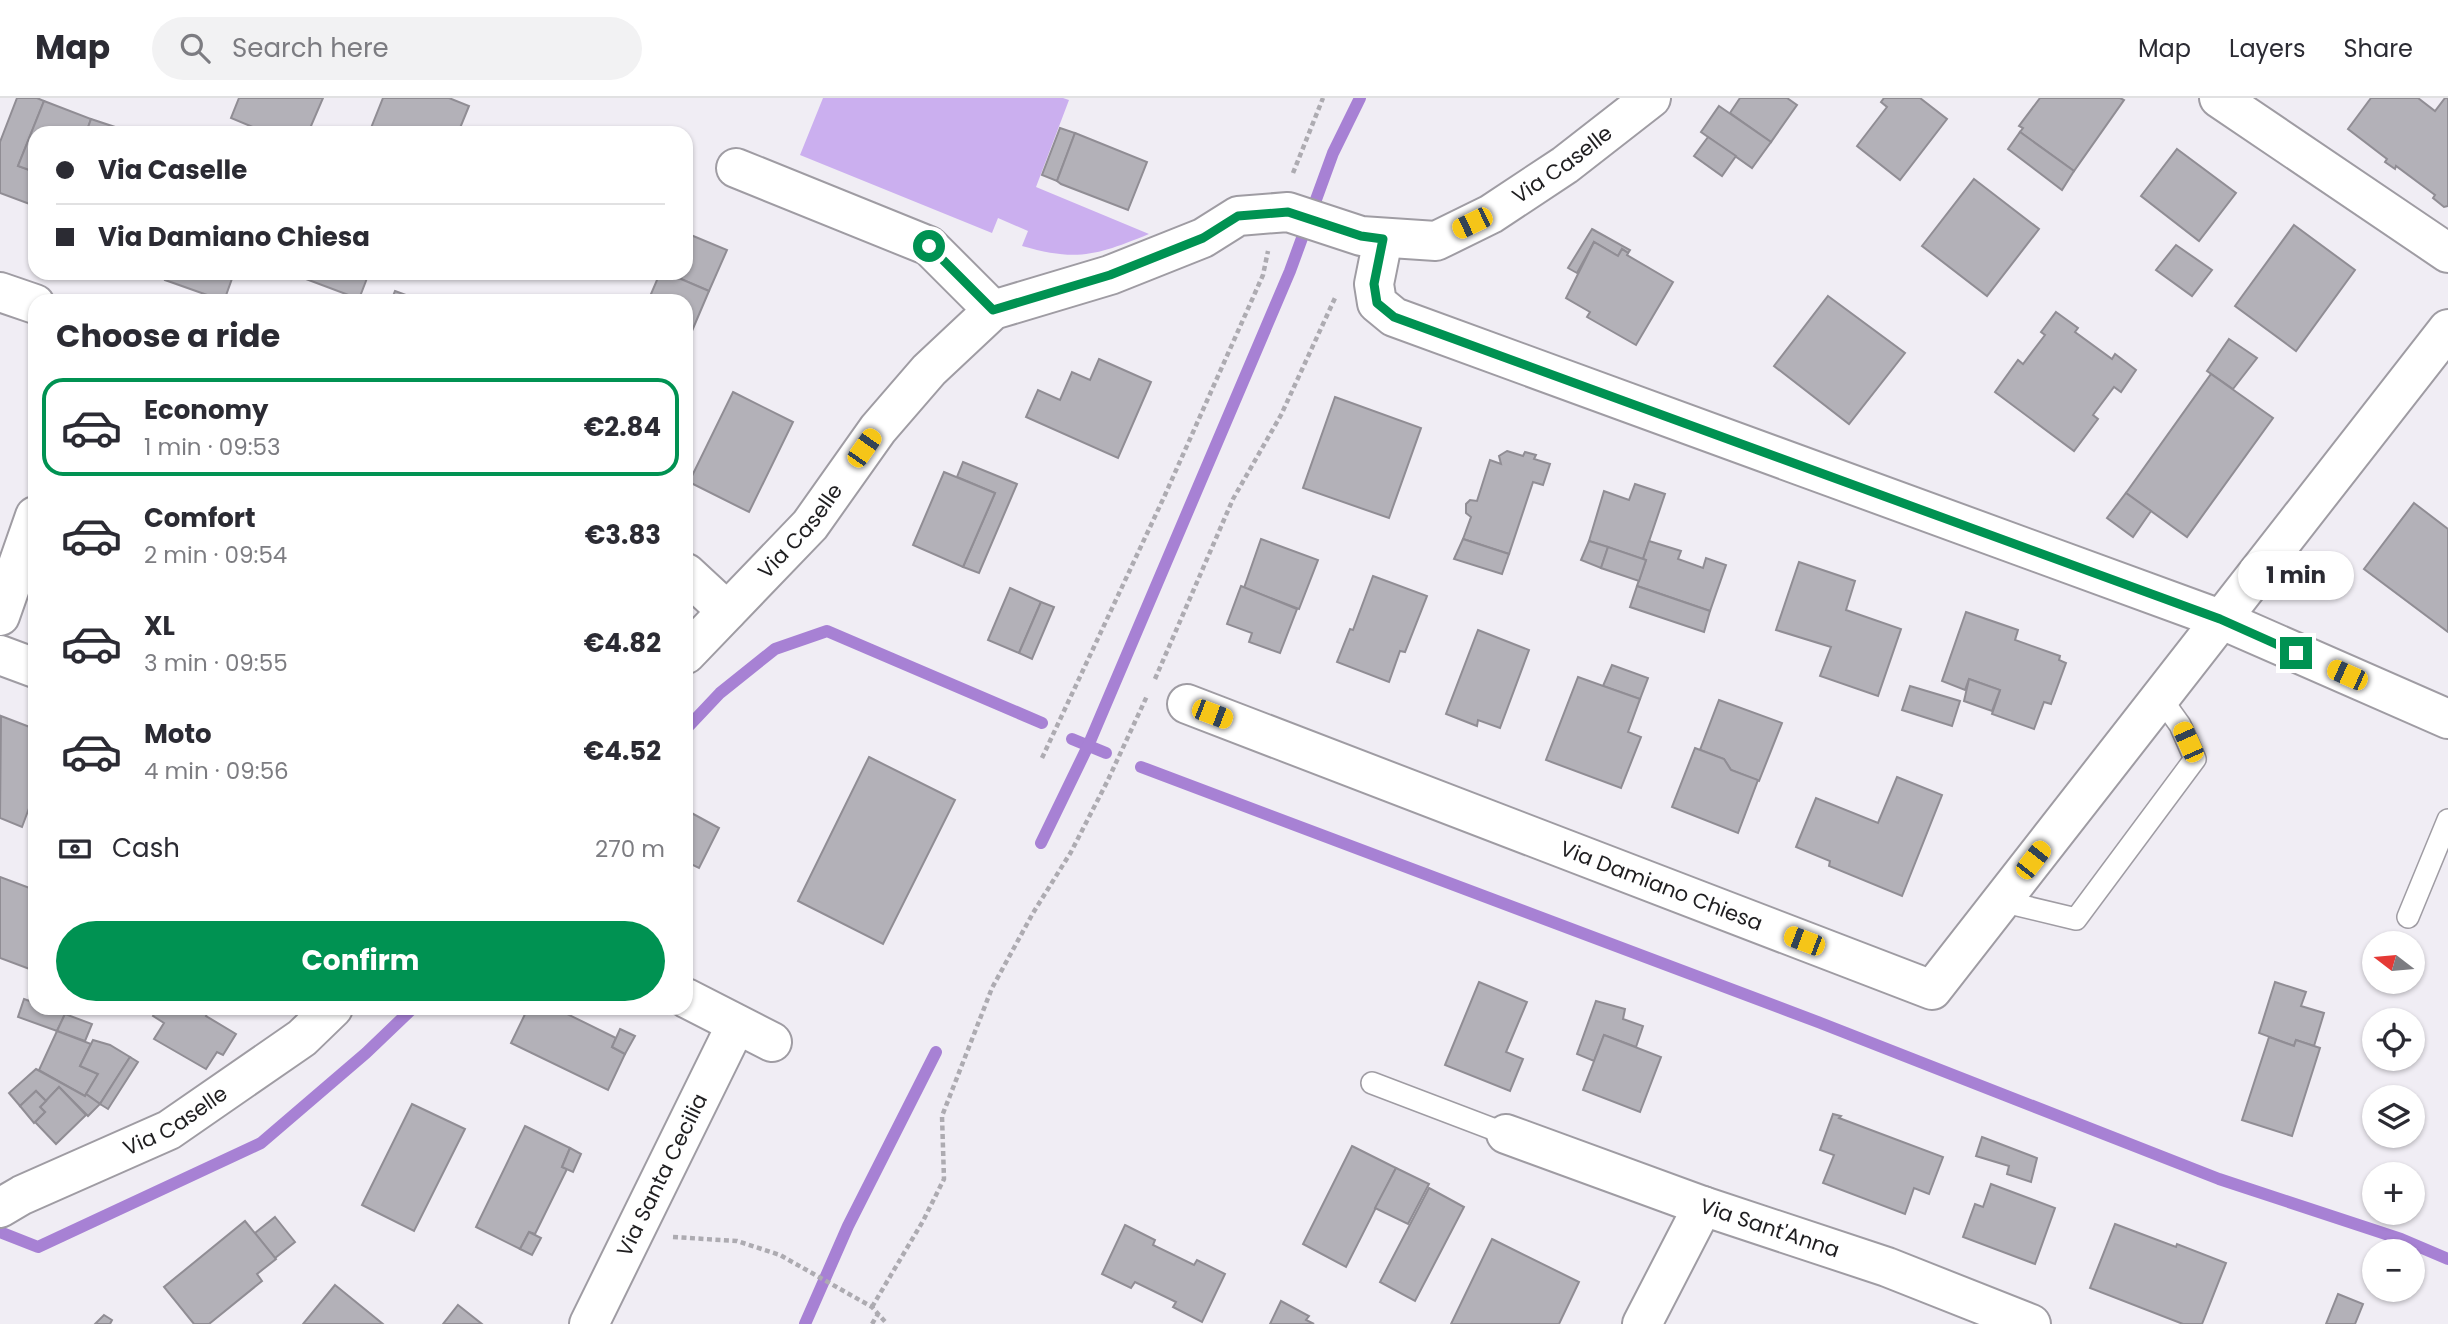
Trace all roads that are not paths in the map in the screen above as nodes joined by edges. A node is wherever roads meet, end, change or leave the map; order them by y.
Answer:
1 (1651, 98) edge
2 (2219, 98) edge
3 (736, 168) dead end
4 (1363, 235) junction
5 (2448, 253) edge
6 (0, 292) edge
7 (28, 302) edge
8 (993, 310) junction
9 (2448, 329) edge
10 (28, 536) edge
11 (693, 579) edge
12 (727, 611) junction
13 (0, 616) edge
14 (2220, 619) junction
15 (693, 647) edge
16 (0, 655) edge
17 (28, 665) edge
18 (2160, 697) junction
19 (1187, 704) dead end
20 (2448, 719) edge
21 (2448, 820) edge
22 (2001, 901) junction
23 (2408, 917) dead end
24 (693, 1002) edge
25 (326, 1015) edge
26 (736, 1025) junction
27 (772, 1042) dead end
28 (1372, 1083) dead end
29 (1506, 1134) joint
30 (11, 1201) edge
31 (1703, 1206) junction
32 (589, 1324) edge
33 (1642, 1324) edge
34 (2031, 1324) edge

1 - 4 street, Via Caselle
2 - 5 street
3 - 8 street
4 - 8 street, Via Caselle
4 - 14 street
6 - 7 street
8 - 12 street, Via Caselle
9 - 14 street, Via Damiano Chiesa
10 - 13 street
11 - 12 street
12 - 15 street, Via Caselle
14 - 18 street, Via Damiano Chiesa
14 - 20 street
16 - 17 street
18 - 22 street, Via Damiano Chiesa
18 - 22 lane
19 - 22 street, Via Damiano Chiesa
21 - 23 lane
24 - 26 street
25 - 30 street, Via Caselle
26 - 27 street
26 - 32 street, Via Santa Cecilia
28 - 29 lane
29 - 31 street, Via Sant'Anna
31 - 33 street
31 - 34 street, Via Sant'Anna

